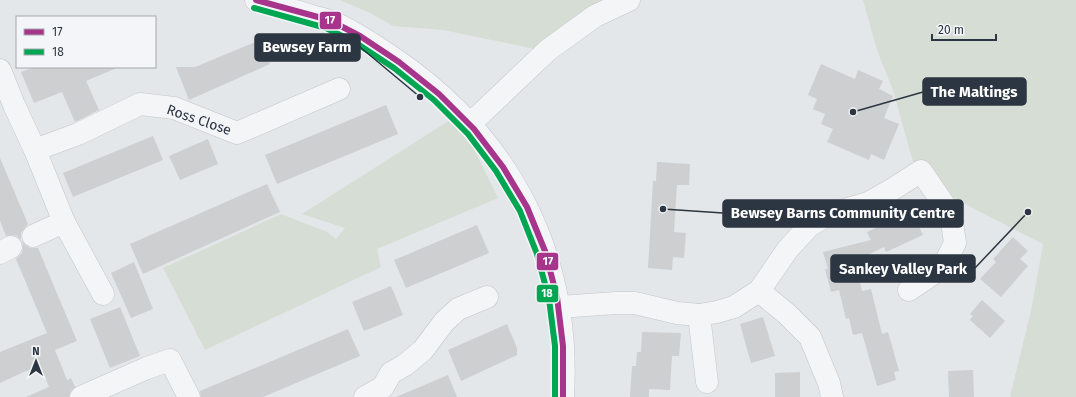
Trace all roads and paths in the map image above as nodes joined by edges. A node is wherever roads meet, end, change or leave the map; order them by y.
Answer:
1 (256, 0) edge
2 (629, 0) edge
3 (0, 70) edge
4 (339, 89) dead end
5 (7, 108) edge
6 (470, 124) junction
7 (35, 150) junction
8 (64, 222) junction
9 (33, 236) dead end
10 (909, 290) dead end
11 (760, 291) junction
12 (102, 294) dead end
13 (487, 297) dead end
14 (559, 307) junction
15 (699, 315) junction
16 (707, 382) dead end
17 (80, 397) edge
18 (189, 397) edge
19 (365, 397) edge
20 (563, 397) edge
21 (832, 397) edge

1 - 6 street
2 - 6 street
3 - 5 street
4 - 7 street, Ross Close
5 - 7 street
6 - 14 street
7 - 8 street
8 - 9 street
8 - 12 street
10 - 11 street
11 - 15 street
11 - 21 street
13 - 19 street
14 - 15 street
14 - 20 street
15 - 16 street
17 - 18 street

